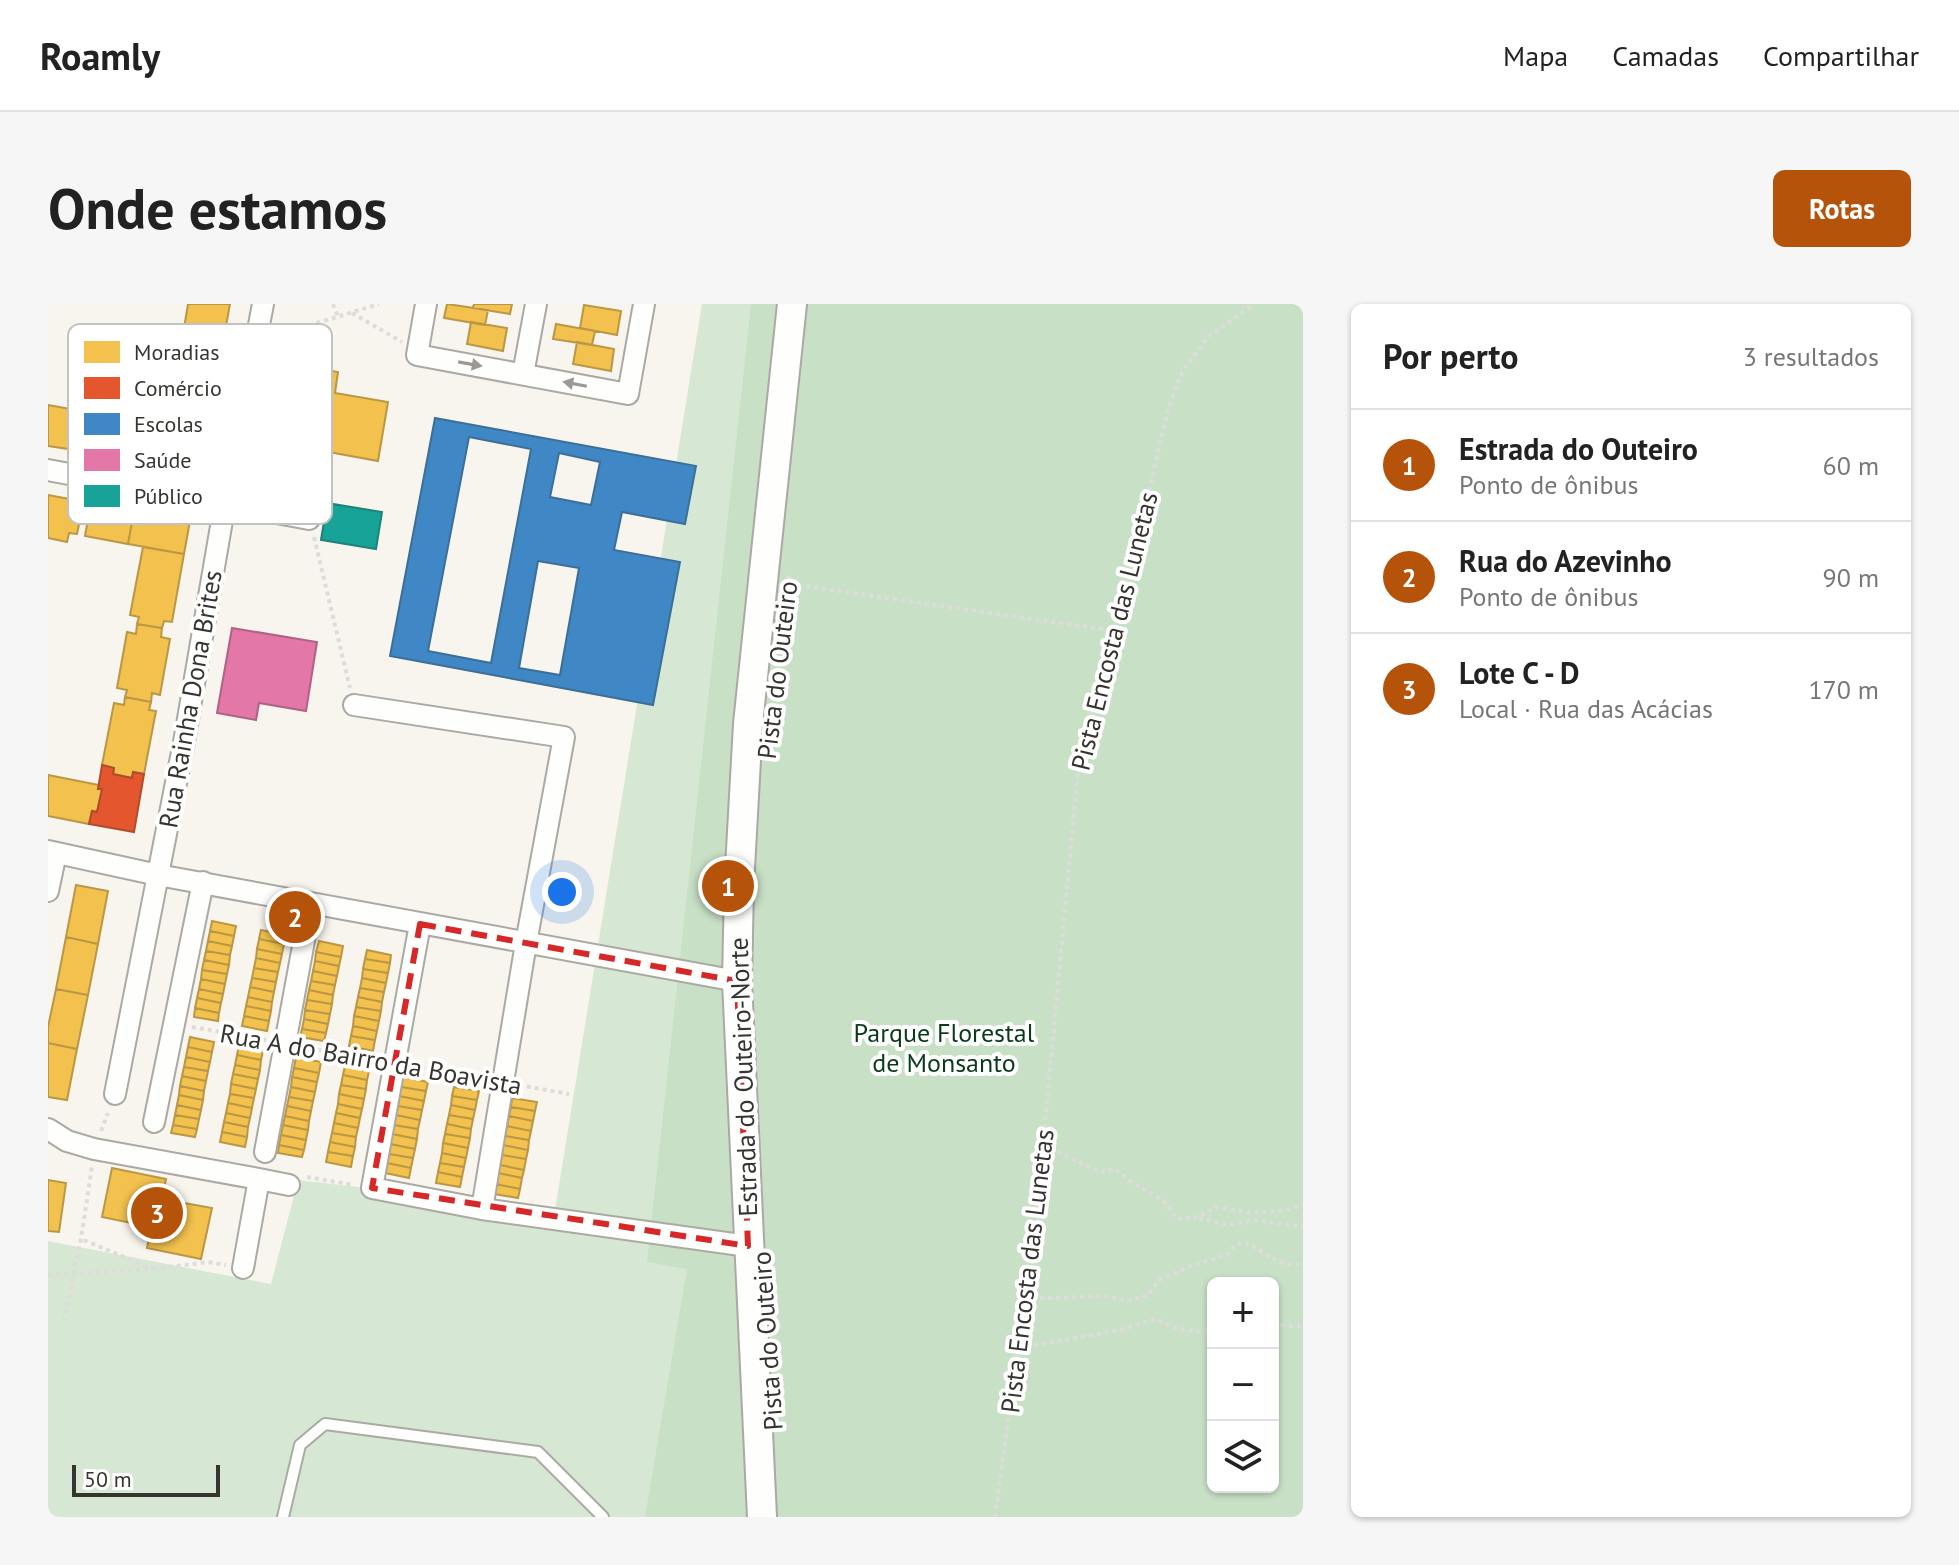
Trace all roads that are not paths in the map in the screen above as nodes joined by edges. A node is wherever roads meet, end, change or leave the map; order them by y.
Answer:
1 (263, 304) edge
2 (426, 304) edge
3 (536, 304) edge
4 (644, 304) edge
5 (792, 304) edge
6 (259, 324) edge
7 (523, 374) junction
8 (48, 470) edge
9 (68, 474) edge
10 (221, 524) edge
11 (354, 705) road end
12 (52, 852) edge
13 (158, 875) junction
14 (203, 882) junction
15 (48, 891) edge
16 (311, 903) junction
17 (420, 924) junction
18 (526, 943) junction
19 (737, 981) junction
20 (115, 1094) road end
21 (154, 1122) dead end
22 (48, 1129) edge
23 (265, 1152) dead end
24 (259, 1179) junction
25 (289, 1185) road end
26 (482, 1209) junction
27 (748, 1246) junction
28 (243, 1268) road end
29 (283, 1517) edge
30 (603, 1517) edge
31 (762, 1517) edge

1 - 6 street, Rua Rainha Dona Brites
2 -> 7 street
3 - 7 street
4 -> 7 street
5 - 19 street, Estrada do Outeiro-Norte
8 - 9 street
10 - 13 street, Rua Rainha Dona Brites
11 - 18 street
12 - 13 street
12 - 15 street
13 - 14 street
13 - 20 street, Rua Rainha Dona Brites
14 - 16 street
14 - 21 street
16 - 17 street
16 - 23 street
17 - 18 street
17 - 26 street
18 - 19 street
18 - 26 street
19 - 27 street, Estrada do Outeiro-Norte
22 - 24 street
24 - 25 street
24 - 28 street
26 - 27 street
27 - 31 street, Estrada do Outeiro-Norte
29 - 30 lane

